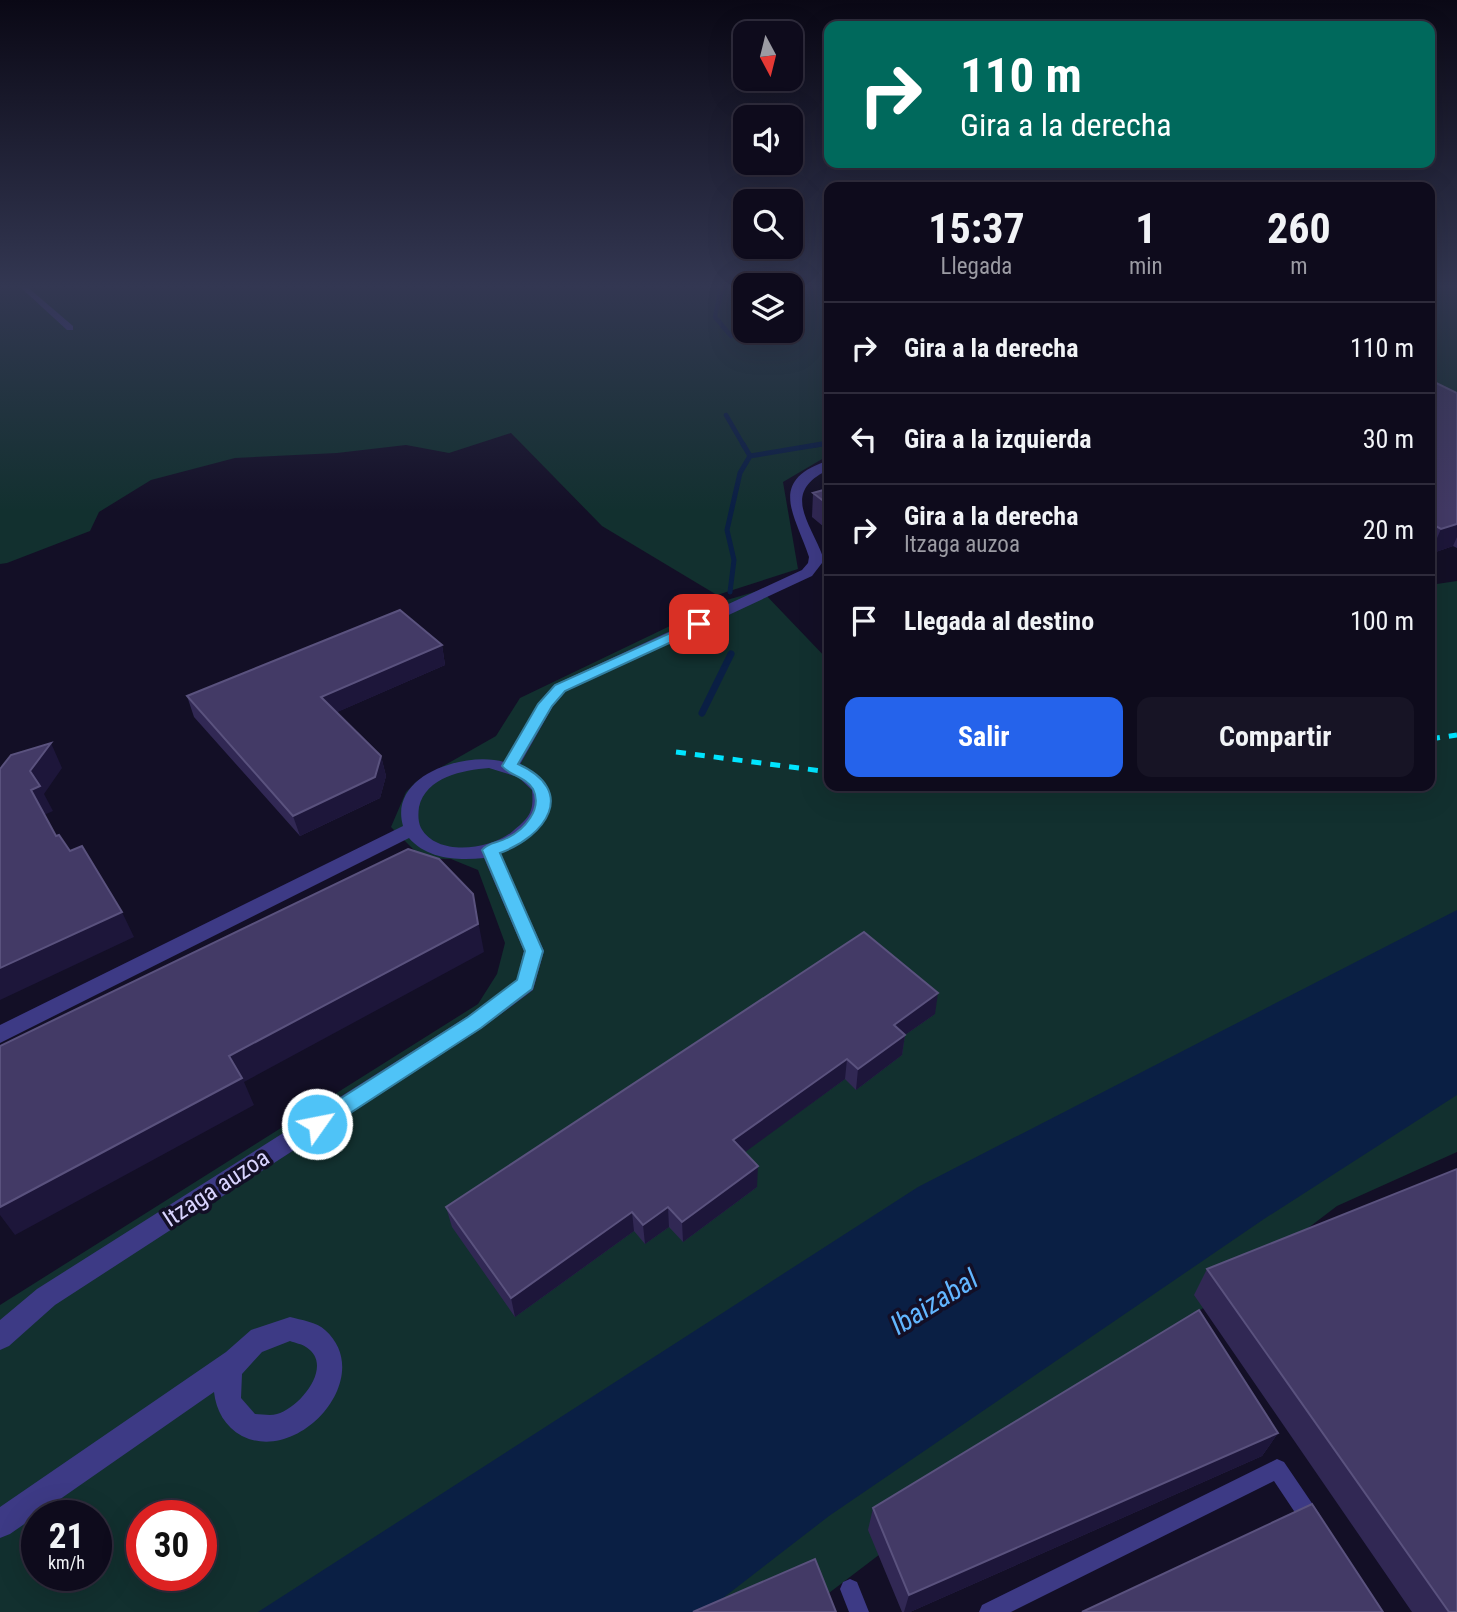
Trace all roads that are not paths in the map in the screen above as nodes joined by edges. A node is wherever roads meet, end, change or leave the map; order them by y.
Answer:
1 (824, 467) edge
2 (510, 766) junction
3 (411, 829) junction
4 (490, 850) junction
5 (0, 1035) edge
6 (0, 1337) edge
7 (234, 1362) dead end
8 (0, 1524) edge
9 (1322, 1535) edge
10 (850, 1588) dead end
11 (859, 1612) edge
12 (989, 1612) edge

1 - 2 street
2 - 3 street
2 - 4 street
3 - 4 street
3 - 5 street
4 - 6 street, Itzaga auzoa
7 - 8 street
9 - 12 lane
10 - 11 lane

